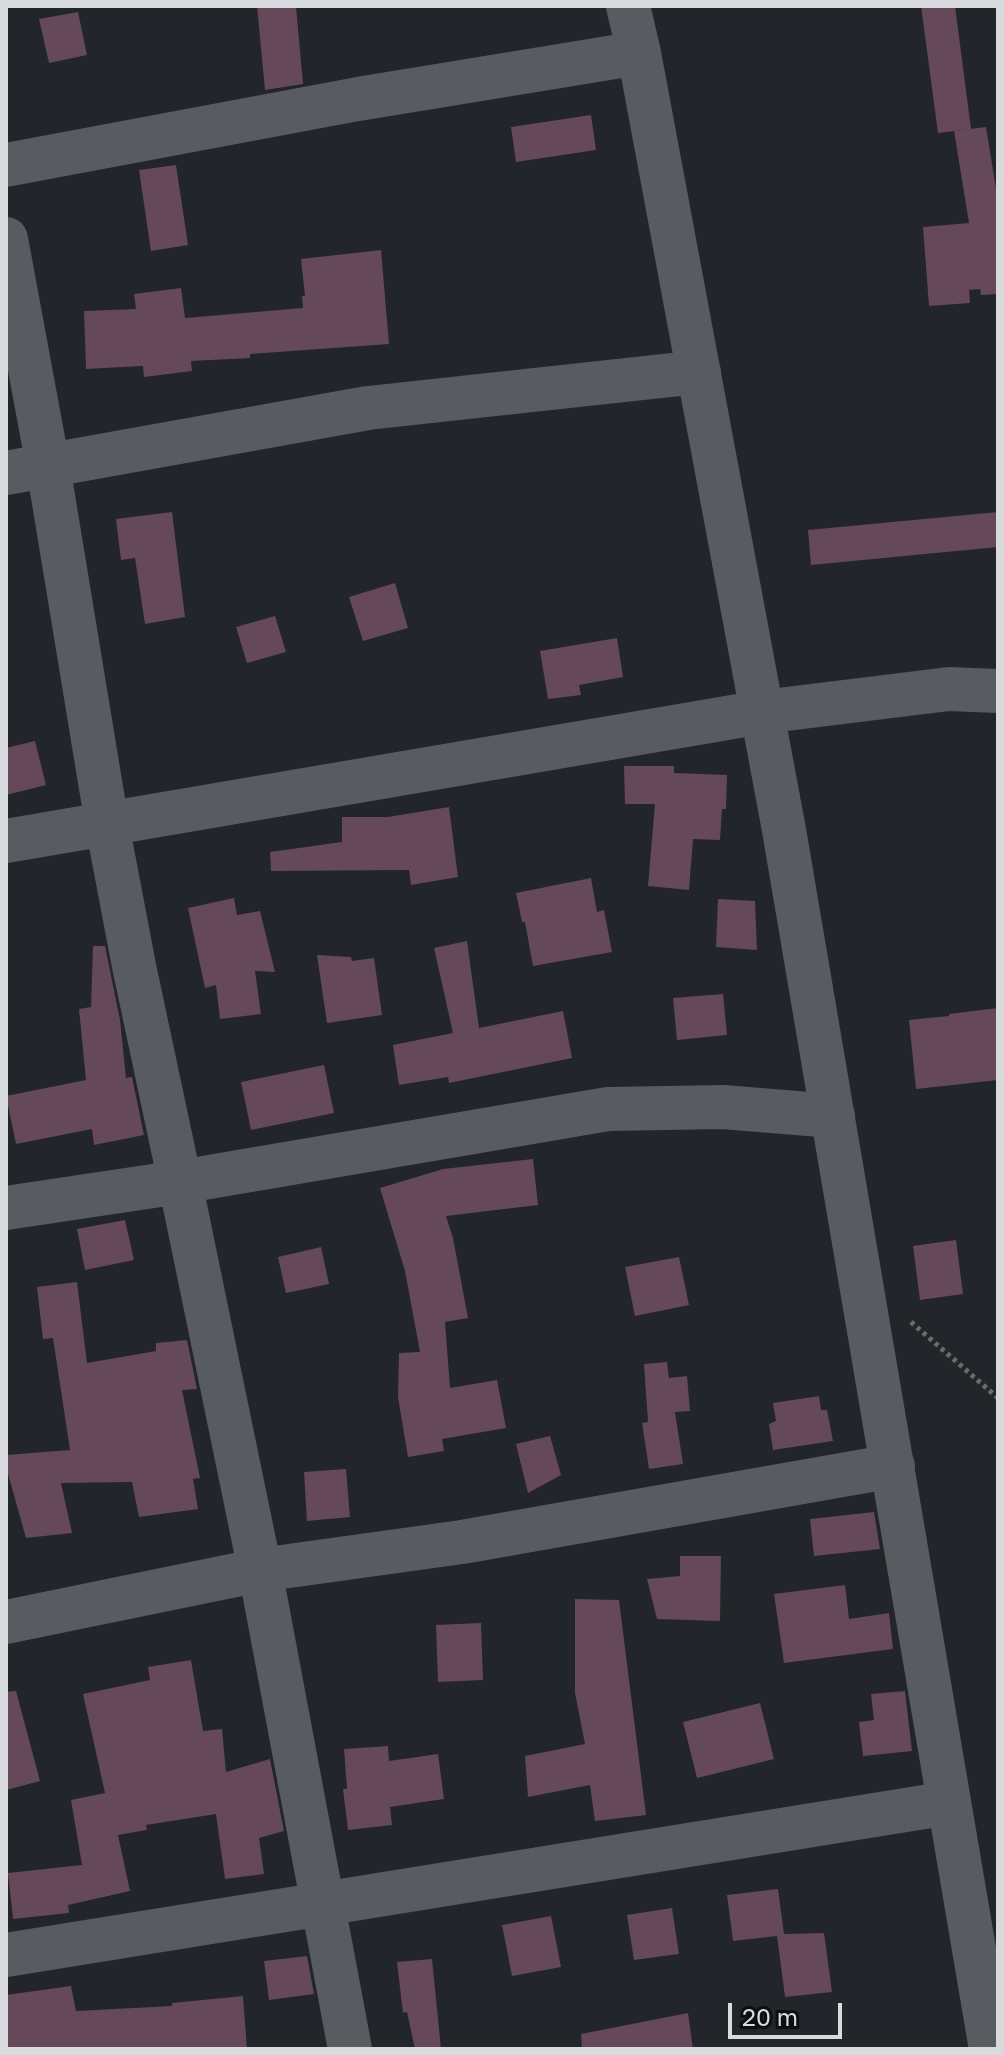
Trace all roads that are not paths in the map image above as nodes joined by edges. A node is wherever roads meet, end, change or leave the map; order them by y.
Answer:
1 (628, 6) edge
2 (639, 53) junction
3 (6, 165) edge
4 (6, 239) edge
5 (699, 372) junction
6 (27, 470) edge
7 (998, 691) edge
8 (762, 712) junction
9 (107, 824) junction
10 (6, 841) edge
11 (833, 1116) junction
12 (180, 1182) junction
13 (6, 1208) edge
14 (893, 1466) junction
15 (260, 1570) junction
16 (6, 1622) edge
17 (949, 1803) junction
18 (323, 1905) junction
19 (6, 1955) edge
20 (350, 2049) edge
21 (991, 2049) edge

1 - 2 street
2 - 3 street
2 - 5 street
4 - 6 street
5 - 6 street
5 - 8 street
6 - 9 street
7 - 8 street
8 - 9 street
8 - 11 street
9 - 10 street
9 - 12 street
11 - 12 street
11 - 14 street
12 - 13 street
12 - 15 street
14 - 15 street
14 - 17 street
15 - 16 street
15 - 18 street
17 - 18 street
17 - 21 street
18 - 19 street
18 - 20 street

